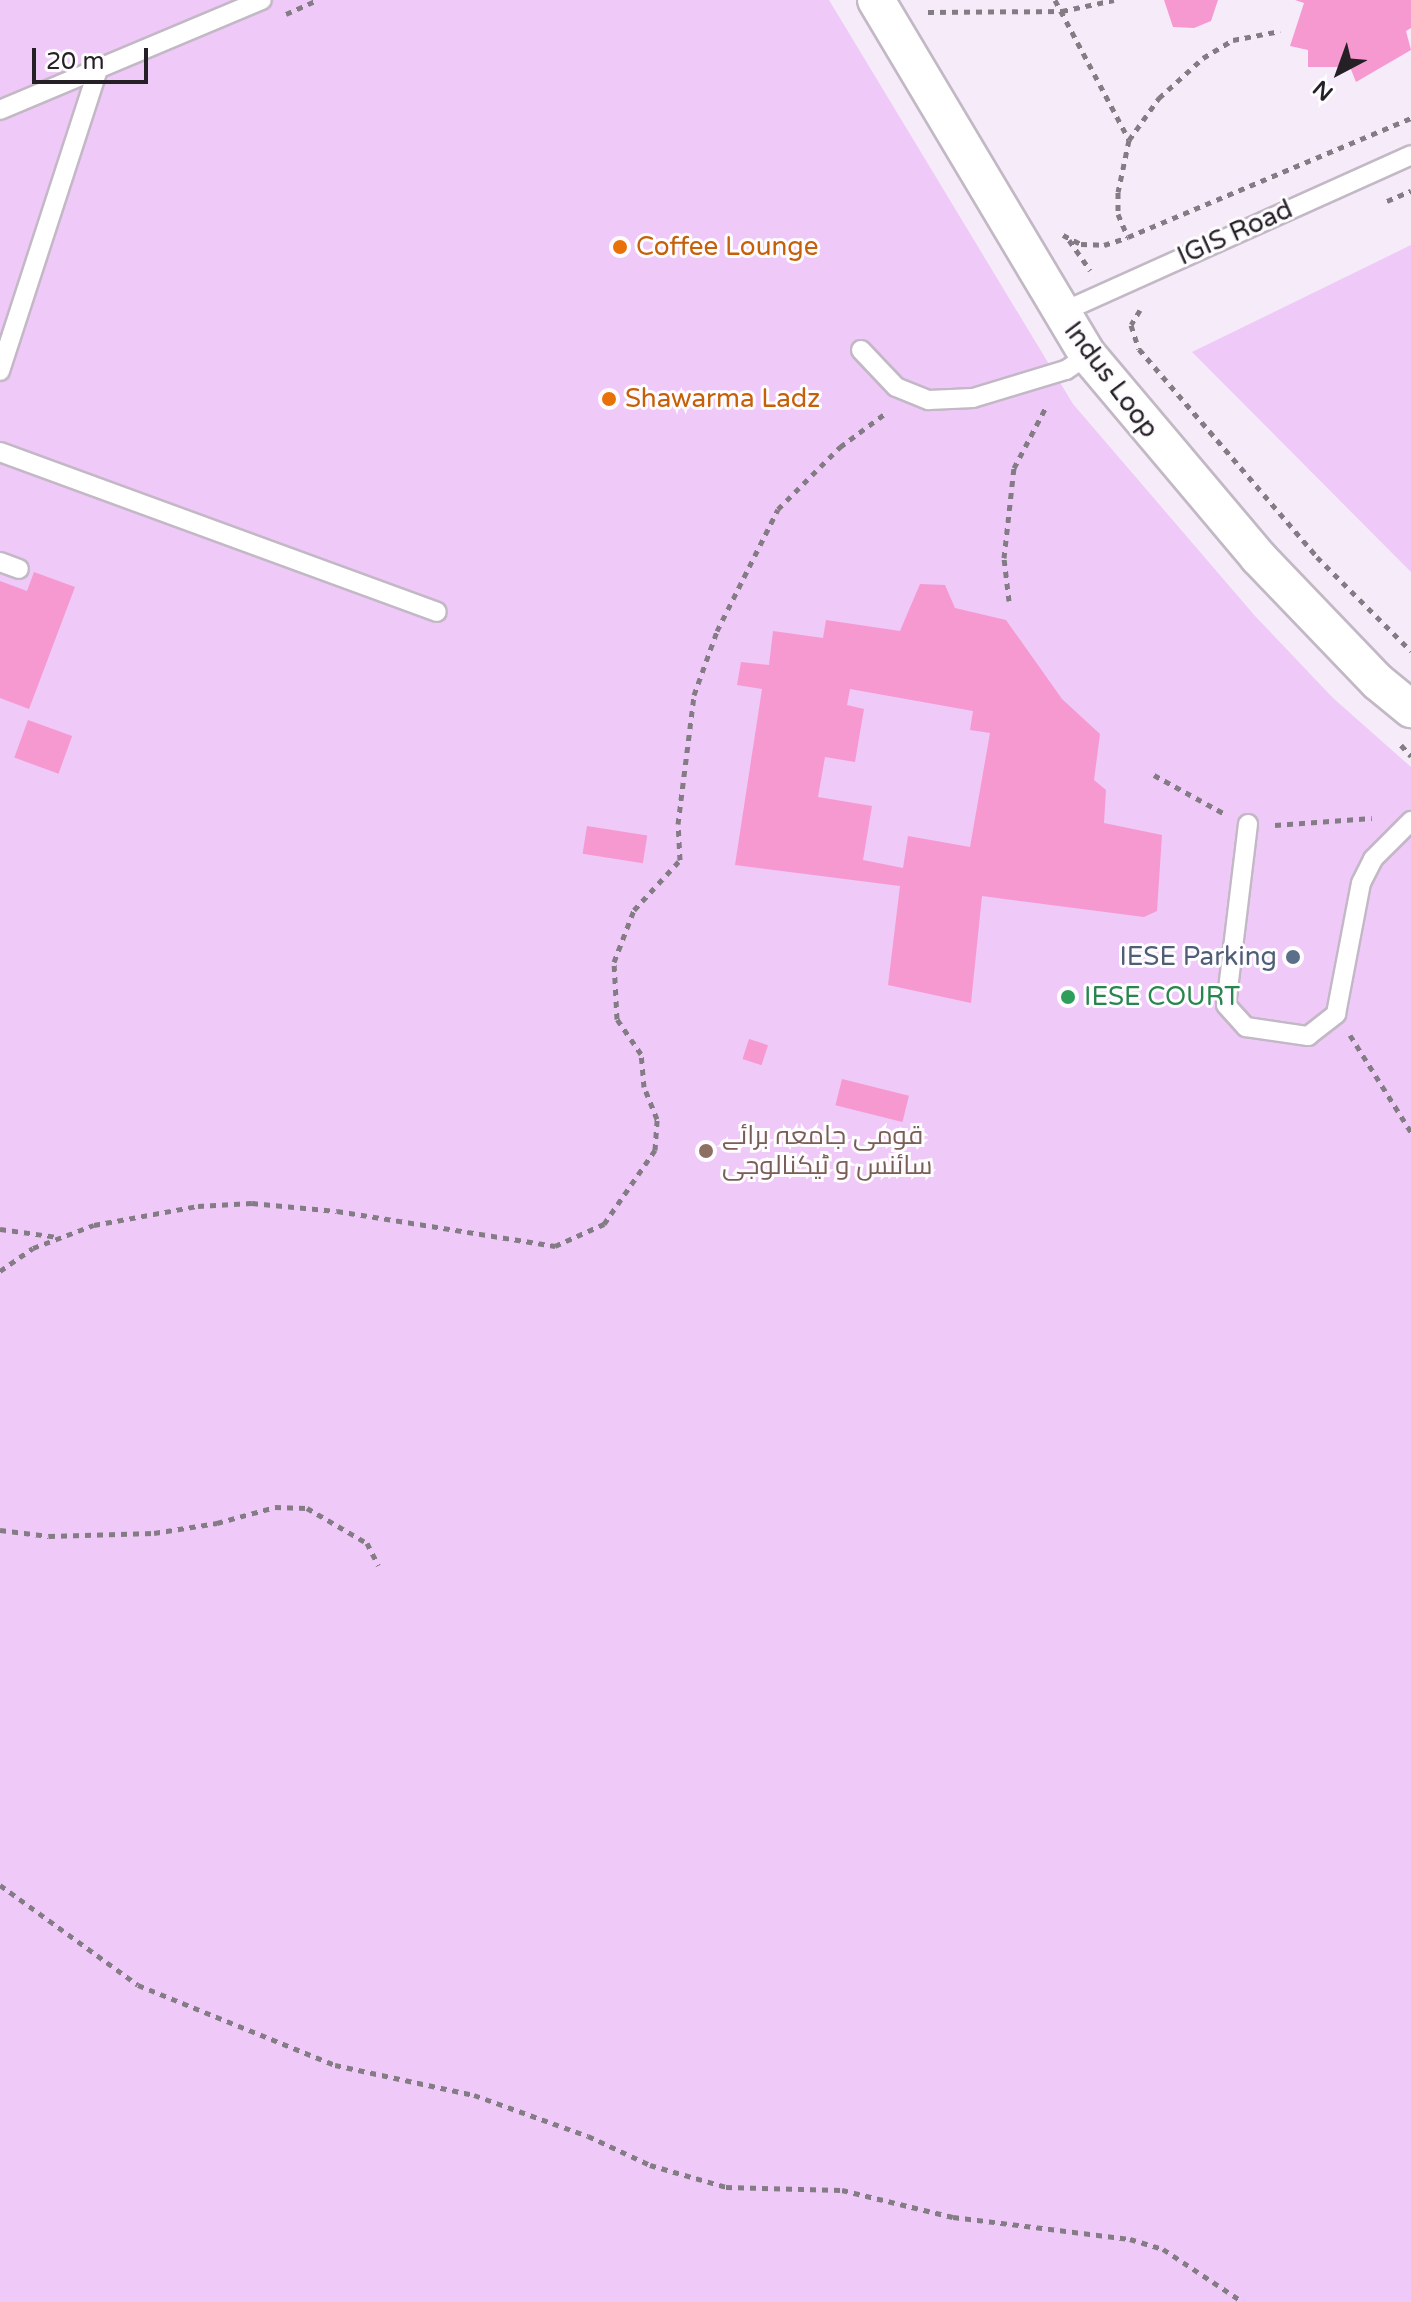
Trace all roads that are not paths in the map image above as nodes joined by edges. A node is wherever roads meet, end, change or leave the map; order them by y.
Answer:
1 (262, 0) edge
2 (876, 0) edge
3 (98, 70) junction
4 (0, 110) edge
5 (1411, 155) edge
6 (1060, 313) junction
7 (861, 350) dead end
8 (1077, 362) junction
9 (0, 371) edge
10 (0, 452) edge
11 (0, 562) edge
12 (19, 569) dead end
13 (437, 612) dead end
14 (1411, 709) edge
15 (1411, 821) edge
16 (1248, 824) road end

1 - 3 lane
2 - 6 street, Indus Loop
3 - 4 lane
3 - 9 lane
5 - 6 lane, IGIS Road
6 - 8 street, Indus Loop
7 - 8 lane
8 - 14 street, Indus Loop
10 - 13 lane
11 - 12 lane
15 - 16 lane

